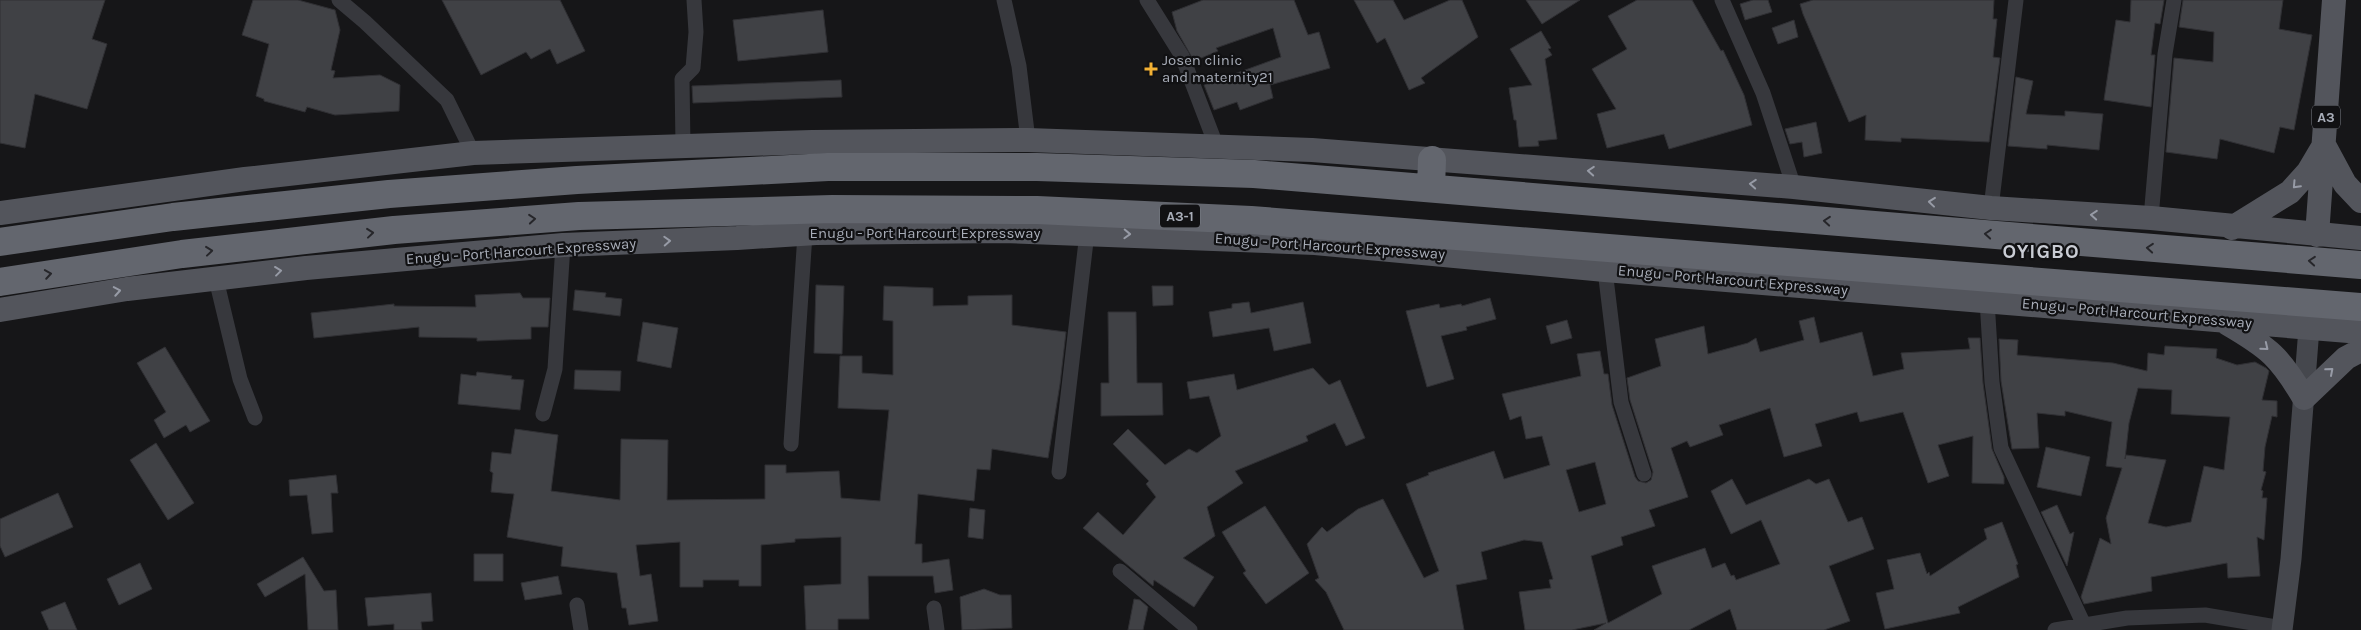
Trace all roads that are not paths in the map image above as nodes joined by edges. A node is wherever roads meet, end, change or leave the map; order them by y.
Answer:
1 (339, 0) edge
2 (694, 0) edge
3 (1004, 0) edge
4 (1147, 0) edge
5 (1722, 0) edge
6 (2016, 0) edge
7 (2174, 0) edge
8 (2334, 0) edge
9 (1028, 140) junction
10 (1216, 145) junction
11 (2324, 145) junction
12 (683, 146) junction
13 (473, 153) junction
14 (1432, 160) junction
15 (577, 180) junction
16 (1794, 187) junction
17 (1431, 188) junction
18 (2361, 201) edge
19 (1991, 208) junction
20 (0, 214) edge
21 (579, 216) junction
22 (2151, 218) junction
23 (2232, 228) junction
24 (1087, 233) junction
25 (805, 234) junction
26 (2317, 234) junction
27 (2361, 238) edge
28 (0, 242) edge
29 (563, 245) junction
30 (2361, 264) edge
31 (1605, 270) junction
32 (216, 279) junction
33 (0, 282) edge
34 (1987, 300) junction
35 (2361, 306) edge
36 (0, 310) edge
37 (2224, 321) junction
38 (2308, 328) junction
39 (2361, 332) edge
40 (2361, 350) edge
41 (2304, 398) junction
42 (543, 414) dead end
43 (255, 418) dead end
44 (791, 444) dead end
45 (1059, 472) dead end
46 (1644, 474) dead end
47 (1120, 571) dead end
48 (577, 606) dead end
49 (934, 608) dead end
50 (2084, 626) junction
51 (2282, 629) edge
52 (581, 630) edge
53 (937, 630) edge
54 (1190, 630) edge
55 (2055, 630) edge

1 - 13 street
2 - 12 street
3 - 9 street
4 - 10 street
5 - 16 street
6 - 19 street
7 - 22 street
8 - 11 main road, A3
9 - 10 main road
9 - 12 main road
10 - 14 main road
11 - 18 main road
11 -> 23 main road
11 - 26 main road, A3
12 - 13 main road
13 - 20 main road
16 -> 14 main road
14 - 17 highway
15 - 17 highway
15 - 21 highway
15 - 28 highway
19 -> 16 main road
30 -> 17 highway
22 -> 19 main road
33 -> 21 highway, Enugu - Port Harcourt Expressway / A3-1
21 - 35 highway, Enugu - Port Harcourt Expressway / A3-1
22 - 23 main road
23 - 26 main road
24 - 25 main road, Enugu - Port Harcourt Expressway / A3-1
24 -> 31 main road, Enugu - Port Harcourt Expressway / A3-1
24 - 45 street
29 -> 25 main road, Enugu - Port Harcourt Expressway / A3-1
25 - 44 street
26 - 27 main road
32 -> 29 main road, Enugu - Port Harcourt Expressway / A3-1
29 - 42 street
31 - 34 main road, Enugu - Port Harcourt Expressway / A3-1
31 - 46 street
36 -> 32 main road, Enugu - Port Harcourt Expressway / A3-1
32 - 43 street
34 - 37 main road, Enugu - Port Harcourt Expressway / A3-1
34 - 50 street
37 - 38 main road, Enugu - Port Harcourt Expressway / A3-1
37 -> 41 main road
38 - 39 main road, Enugu - Port Harcourt Expressway
38 - 41 street
41 -> 40 main road
41 - 51 street
47 - 54 street
48 - 52 street
49 - 53 street
50 - 51 street
50 - 55 street

